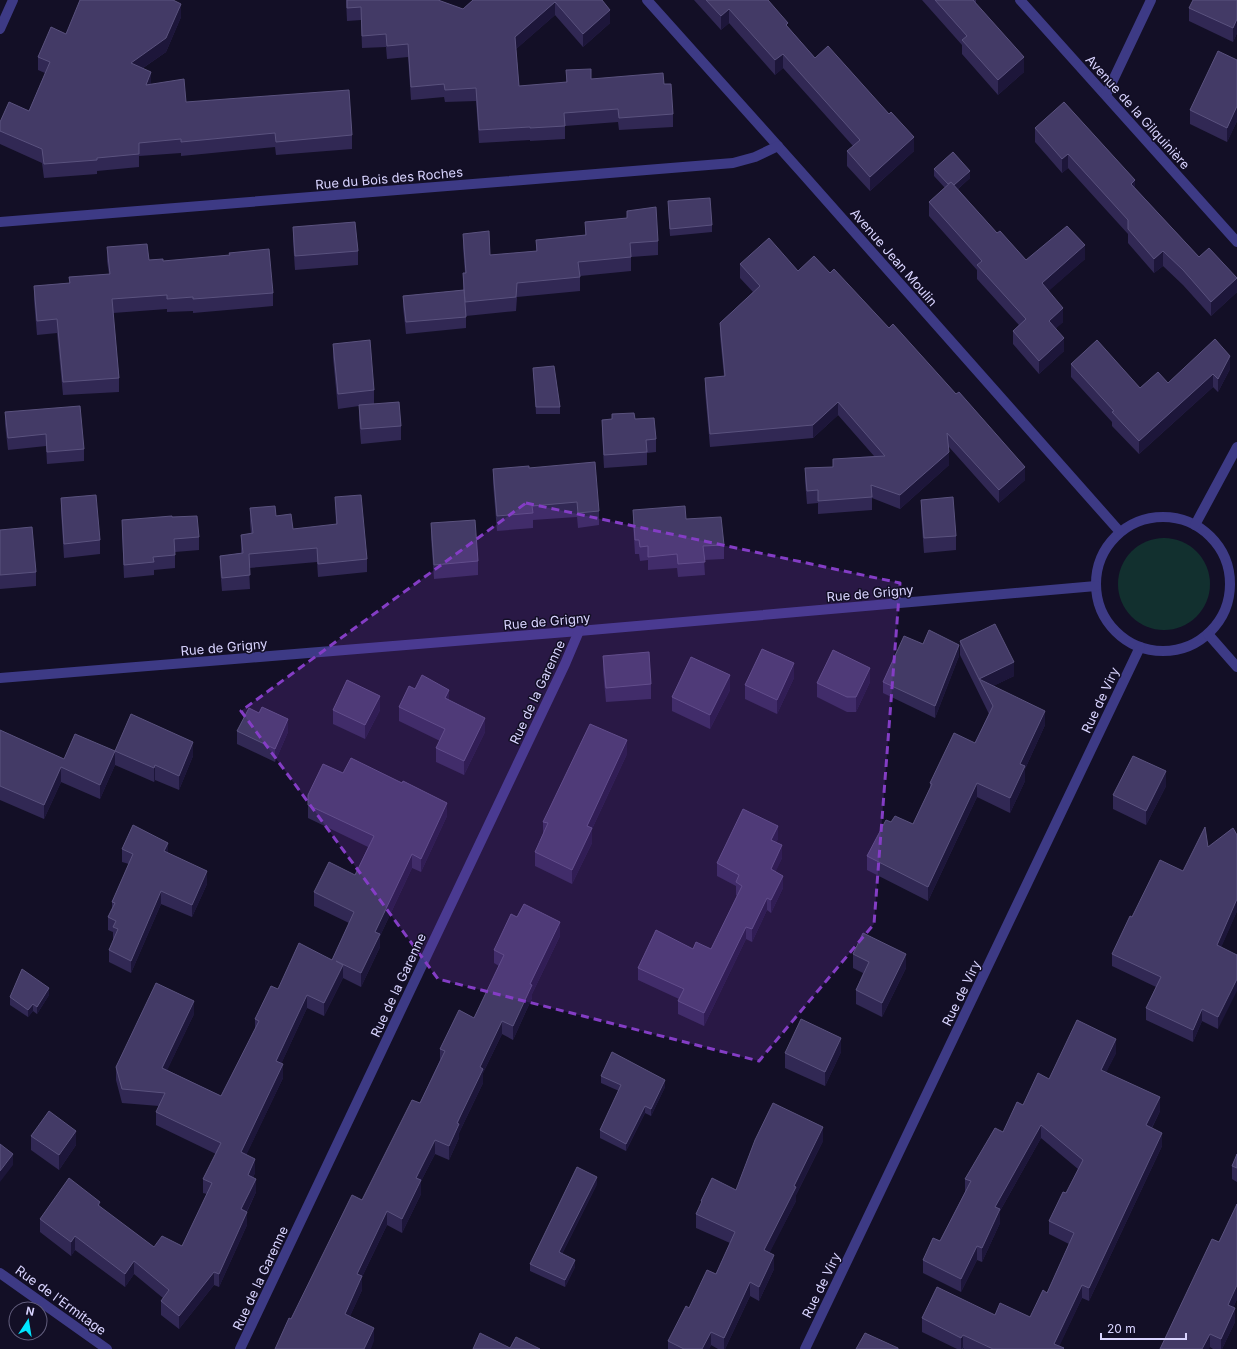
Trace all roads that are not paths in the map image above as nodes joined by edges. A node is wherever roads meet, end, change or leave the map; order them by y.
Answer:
1 (13, 0) edge
2 (647, 0) edge
3 (1020, 0) edge
4 (1151, 0) edge
5 (0, 29) edge
6 (1106, 95) junction
7 (778, 146) junction
8 (0, 222) edge
9 (1237, 242) edge
10 (1237, 447) edge
11 (1194, 525) junction
12 (1120, 532) junction
13 (1233, 576) edge
14 (1096, 586) junction
15 (579, 631) junction
16 (1208, 634) junction
17 (1140, 648) junction
18 (1237, 667) edge
19 (0, 678) edge
20 (0, 1272) edge
21 (107, 1349) edge
22 (240, 1349) edge
23 (805, 1349) edge

1 - 5 street
2 - 7 street, Avenue Jean Moulin
3 - 6 street, Avenue de la Gilquinière
4 - 6 street
6 - 9 street, Avenue de la Gilquinière
7 - 8 street, Rue du Bois des Roches
7 - 12 street, Avenue Jean Moulin
10 - 11 street
11 - 12 street
11 - 13 street
12 - 14 street
13 - 16 street
14 - 15 street, Rue de Grigny
14 - 17 street
15 - 19 street, Rue de Grigny
15 - 22 street, Rue de la Garenne
16 - 17 street
16 - 18 street
17 - 23 street, Rue de Viry
20 - 21 street, Rue de l'Ermitage

